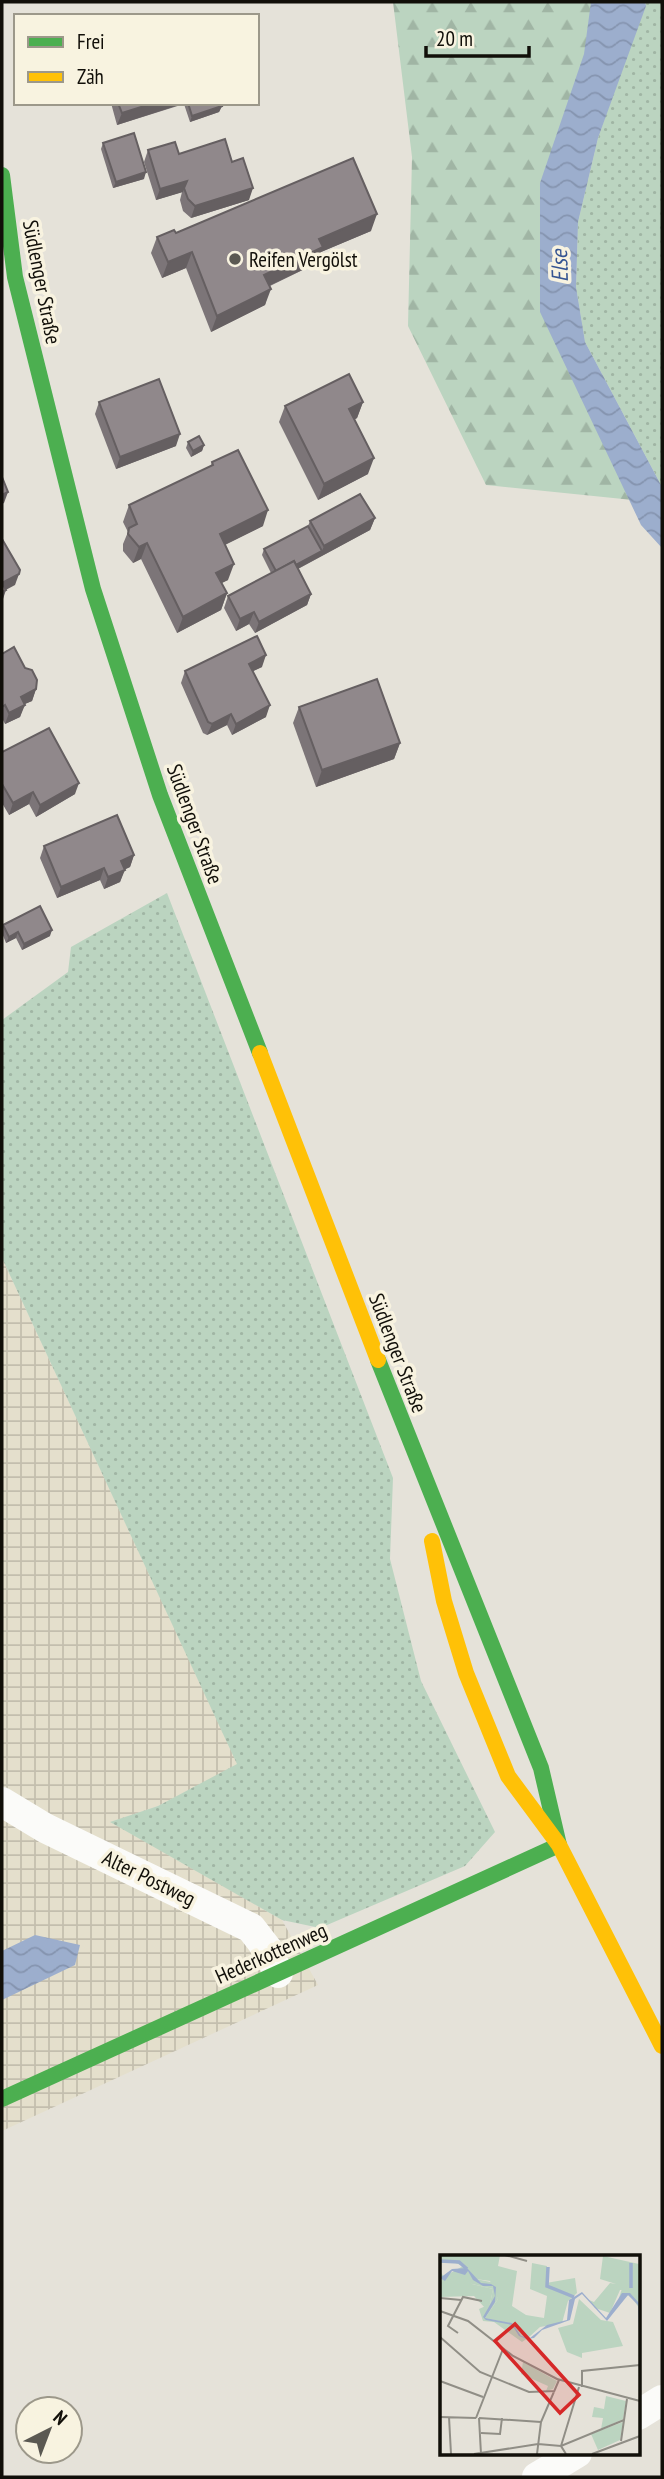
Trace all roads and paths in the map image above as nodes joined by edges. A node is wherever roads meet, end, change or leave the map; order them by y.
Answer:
1 (2, 175) edge
2 (8, 279) edge
3 (419, 1466) junction
4 (2, 1802) edge
5 (559, 1845) junction
6 (278, 1973) junction
7 (662, 2046) edge
8 (2, 2099) edge
9 (662, 2400) edge
10 (640, 2414) edge
11 (574, 2454) edge
12 (537, 2477) edge

1 - 2 main road, Südlenger Straße
2 - 3 main road, Südlenger Straße
3 - 5 main road, Südlenger Straße
3 - 5 main road, Südlenger Straße
4 - 6 street, Alter Postweg
5 - 6 main road, Hederkottenweg
5 - 7 main road, Südlenger Straße
6 - 8 main road, Hederkottenweg
9 - 10 street
11 - 12 street

